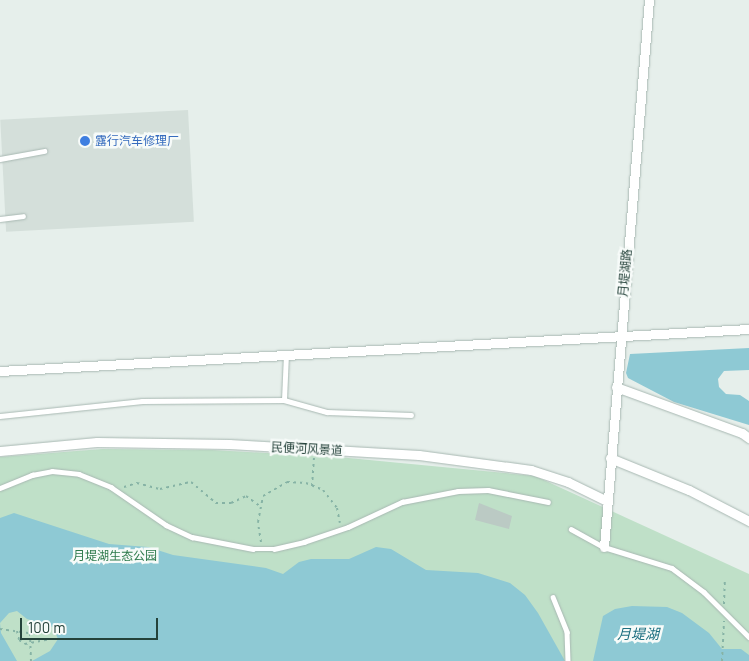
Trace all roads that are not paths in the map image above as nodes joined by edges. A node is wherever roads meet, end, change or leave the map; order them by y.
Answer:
1 (649, 0) edge
2 (44, 151) dead end
3 (0, 159) edge
4 (23, 216) dead end
5 (0, 219) edge
6 (749, 329) edge
7 (620, 336) junction
8 (286, 354) junction
9 (0, 371) edge
10 (616, 388) junction
11 (284, 400) junction
12 (411, 415) dead end
13 (0, 416) edge
14 (749, 438) edge
15 (0, 452) edge
16 (610, 458) junction
17 (0, 488) edge
18 (607, 501) junction
19 (548, 502) dead end
20 (749, 521) edge
21 (571, 529) dead end
22 (604, 547) junction
23 (553, 597) dead end
24 (749, 637) edge
25 (568, 661) edge

1 - 7 street, 月堤湖路
2 - 3 lane
4 - 5 lane
6 - 7 street
7 - 8 street
7 - 10 street, 月堤湖路
8 - 9 street
8 - 11 lane
10 - 14 street
10 - 16 street, 月堤湖路
11 - 12 lane
11 - 13 lane
15 - 18 street, 民便河风景道
16 - 18 street, 月堤湖路
16 - 20 street
17 - 19 lane
18 - 22 street, 月堤湖路
21 - 22 lane
22 - 24 lane
23 - 25 lane

